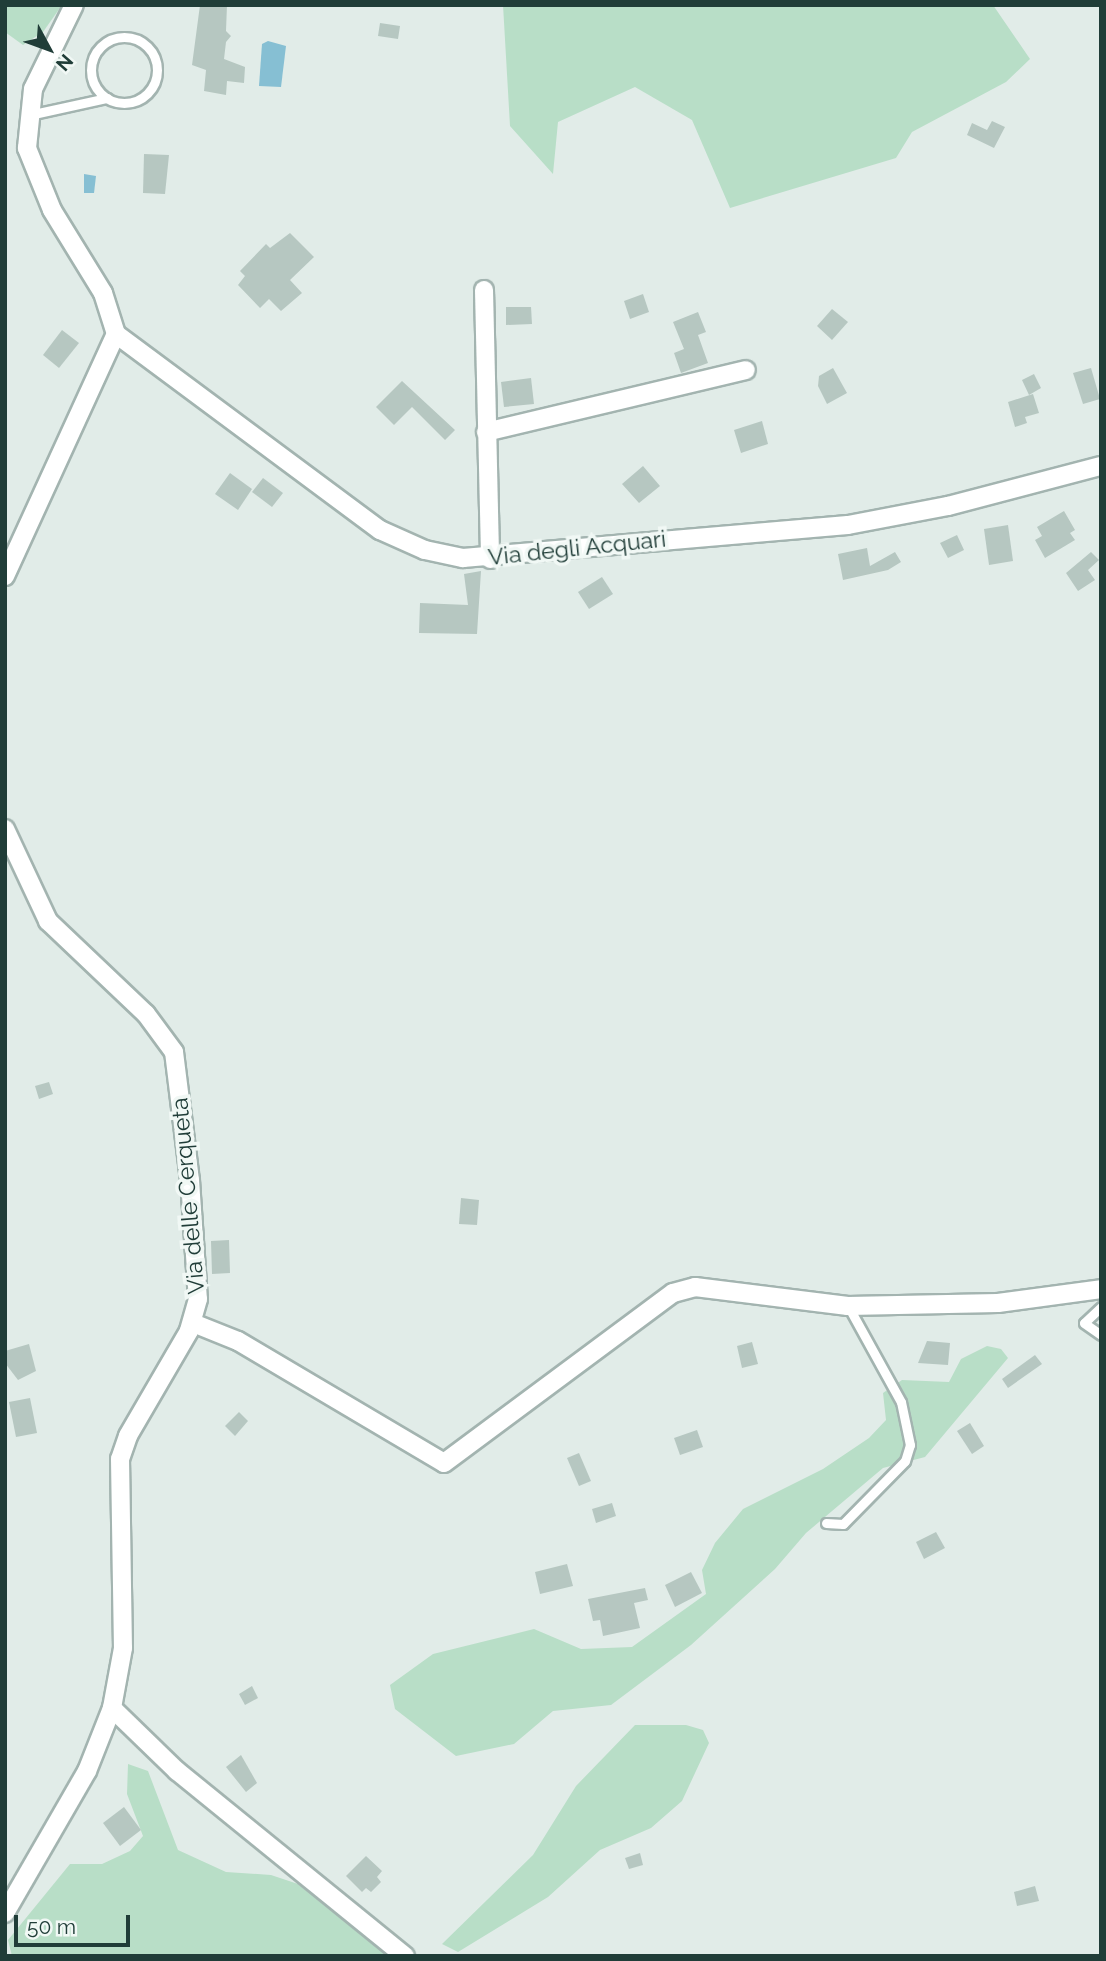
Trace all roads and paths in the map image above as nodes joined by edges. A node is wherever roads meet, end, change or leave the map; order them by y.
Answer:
1 (74, 5) edge
2 (107, 98) junction
3 (27, 115) junction
4 (484, 290) dead end
5 (116, 334) junction
6 (746, 370) dead end
7 (486, 432) junction
8 (1101, 466) edge
9 (490, 558) junction
10 (5, 576) edge
11 (5, 829) edge
12 (1101, 1289) edge
13 (848, 1306) junction
14 (1101, 1307) edge
15 (193, 1323) junction
16 (1101, 1335) edge
17 (825, 1523) dead end
18 (113, 1708) junction
19 (5, 1913) edge
20 (405, 1956) edge

1 - 3 street
2 - 2 lane
2 - 3 lane
3 - 5 street
4 - 7 street
5 - 9 street, Via degli Acquari
5 - 10 street
6 - 7 street
7 - 9 street
8 - 9 street, Via degli Acquari
11 - 15 street, Via delle Cerqueta
12 - 13 street
13 - 15 street
13 - 17 lane
14 - 16 lane
15 - 18 street, Via delle Cerqueta
18 - 19 street, Via delle Cerqueta
18 - 20 street

